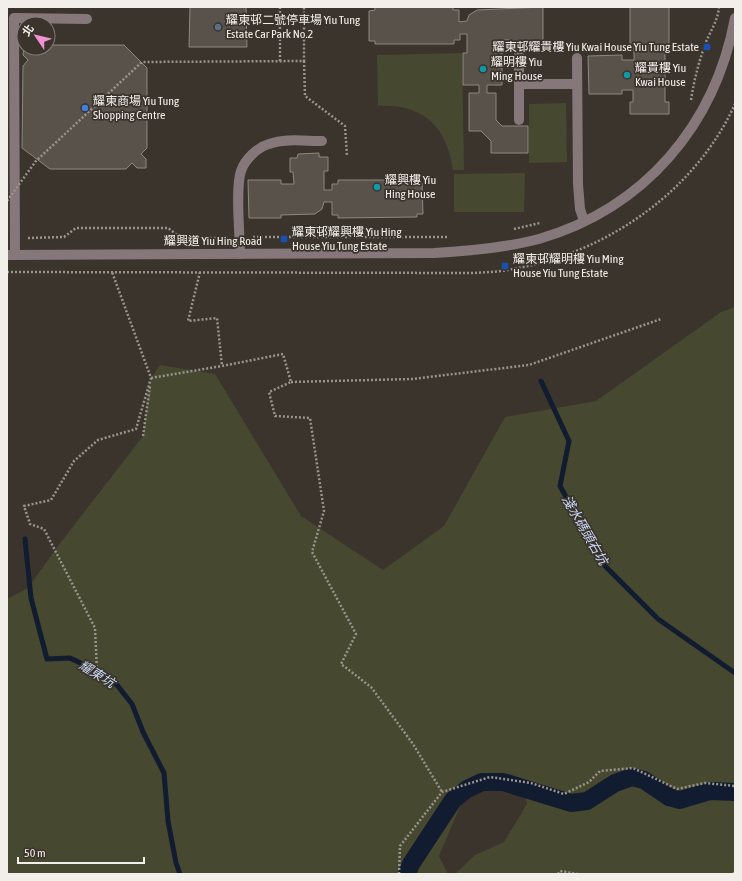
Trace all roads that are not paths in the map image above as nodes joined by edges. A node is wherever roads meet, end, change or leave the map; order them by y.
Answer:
1 (735, 18) edge
2 (87, 19) dead end
3 (519, 53) dead end
4 (577, 58) dead end
5 (519, 84) junction
6 (577, 84) junction
7 (519, 120) dead end
8 (322, 141) dead end
9 (584, 221) junction
10 (240, 254) junction
11 (11, 255) edge

1 - 9 street, 耀興道 Yiu Hing Road
2 - 11 street
3 - 5 street
4 - 6 street
5 - 6 street
5 - 7 street
6 - 9 street
8 - 10 street
9 - 10 street, 耀興道 Yiu Hing Road
10 - 11 street, 耀興道 Yiu Hing Road

